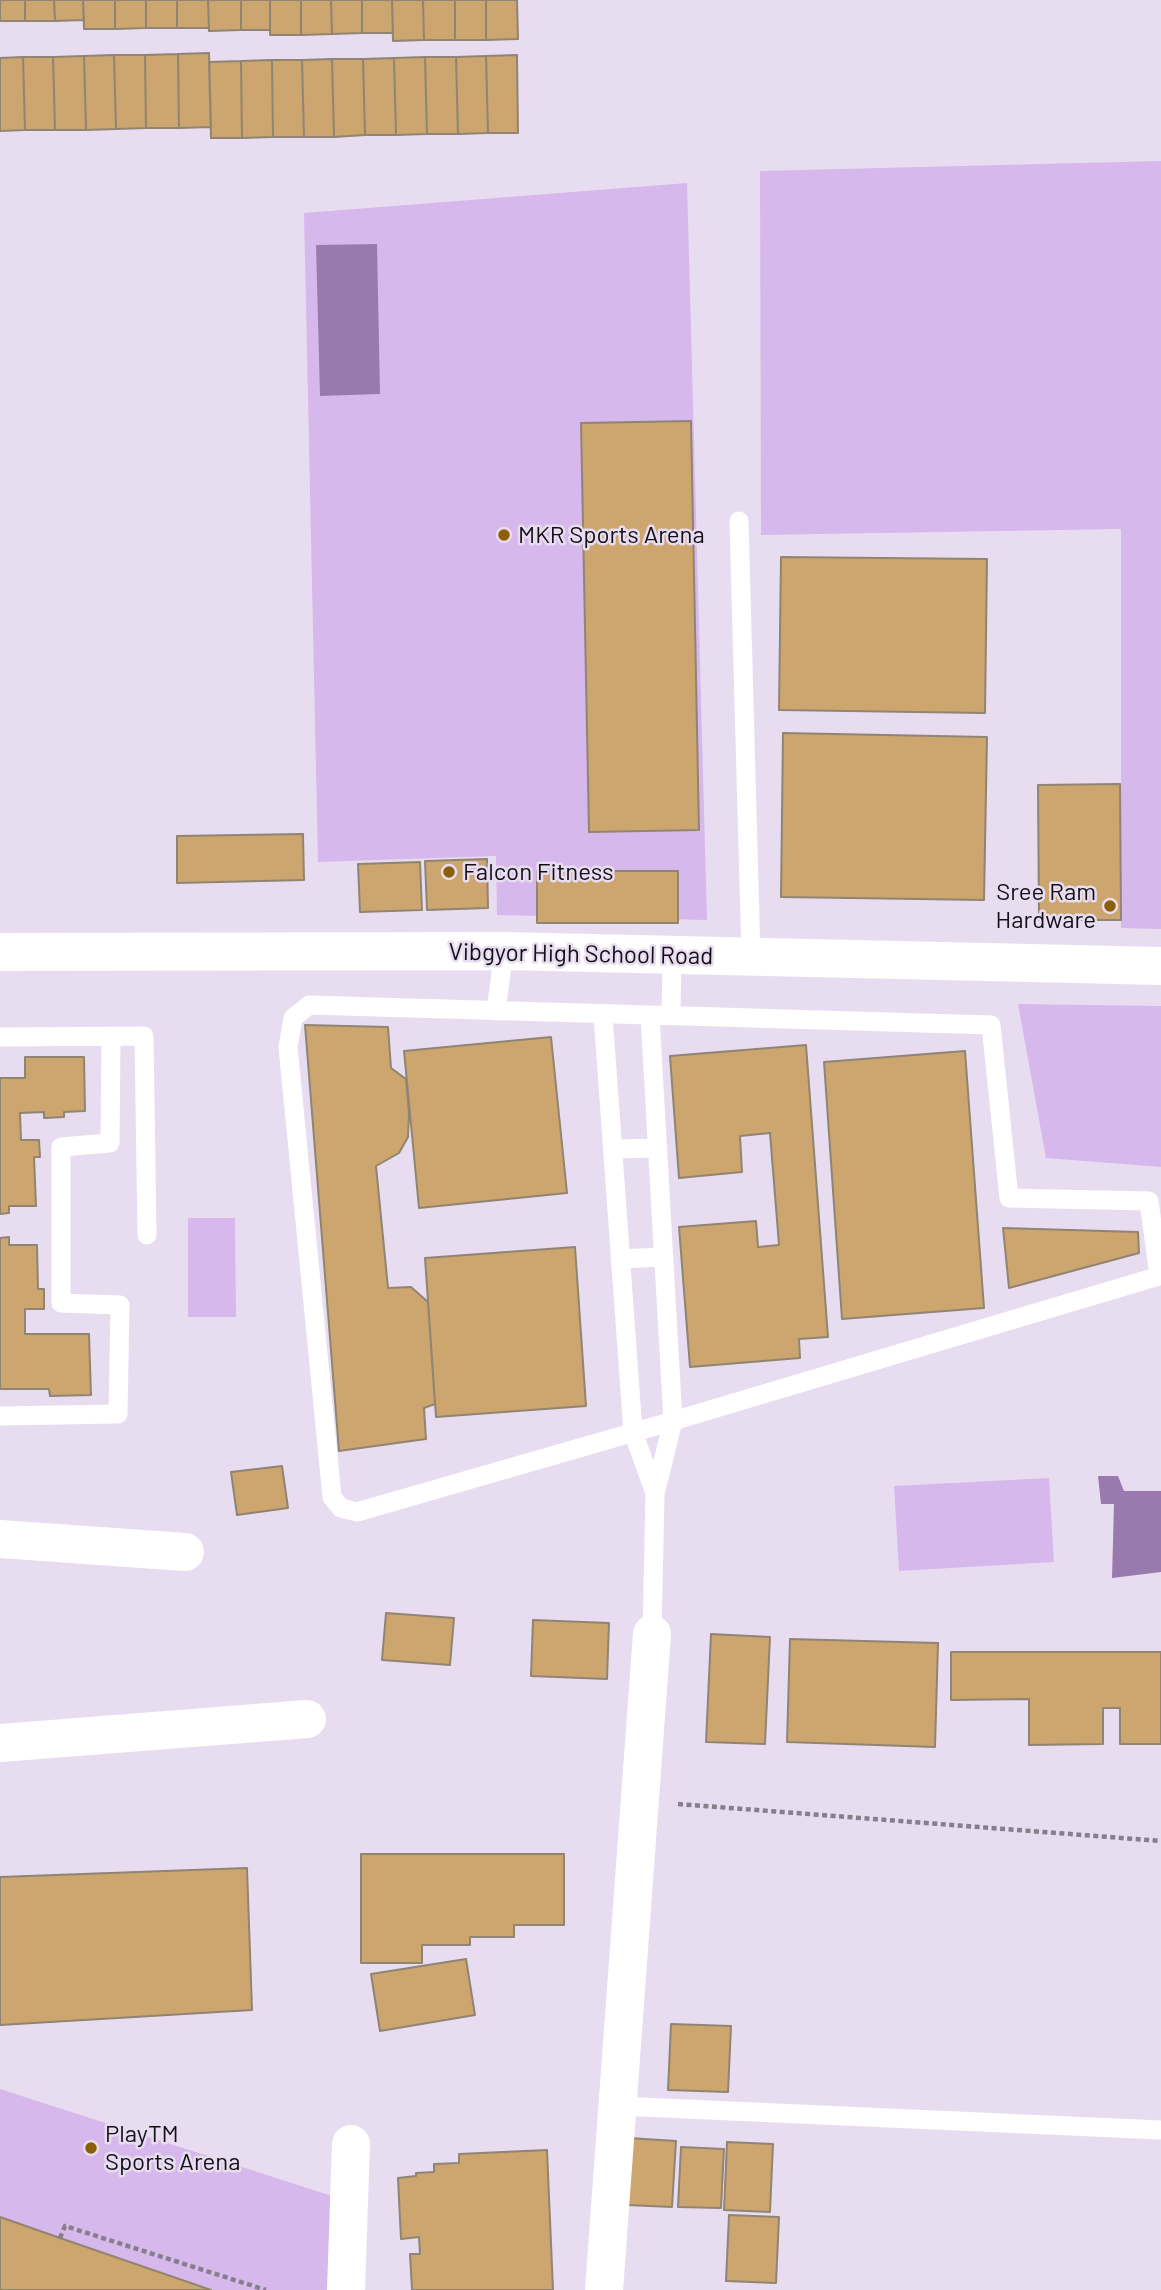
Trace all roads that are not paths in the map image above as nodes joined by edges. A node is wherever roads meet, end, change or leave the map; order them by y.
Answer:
1 (739, 522) dead end
2 (504, 951) junction
3 (0, 952) edge
4 (672, 956) junction
5 (751, 957) junction
6 (1161, 966) edge
7 (496, 1012) junction
8 (603, 1015) junction
9 (650, 1016) junction
10 (671, 1017) junction
11 (0, 1037) edge
12 (111, 1037) junction
13 (658, 1148) junction
14 (613, 1149) junction
15 (147, 1235) dead end
16 (663, 1257) junction
17 (620, 1259) junction
18 (0, 1416) edge
19 (673, 1421) junction
20 (633, 1432) junction
21 (655, 1494) junction
22 (0, 1539) edge
23 (185, 1552) dead end
24 (652, 1634) joint
25 (307, 1719) dead end
26 (0, 1743) edge
27 (618, 2106) junction
28 (1161, 2130) edge
29 (351, 2144) dead end
30 (346, 2290) edge
31 (604, 2290) edge

1 - 5 lane
2 - 3 street, Vibgyor High School Road
2 - 4 street, Vibgyor High School Road
2 - 7 lane
4 - 5 street, Vibgyor High School Road
4 - 10 lane
5 - 6 street, Vibgyor High School Road
7 - 8 lane
7 - 20 lane
8 - 9 lane
8 - 14 lane
9 - 10 lane
9 - 13 lane
10 - 19 lane
11 - 12 lane
12 - 15 lane
12 - 18 lane
13 - 14 lane
13 - 16 lane
14 - 17 lane
16 - 17 lane
16 - 19 lane
17 - 20 lane
19 - 20 lane
19 - 21 lane
20 - 21 lane
21 - 24 lane
22 - 23 street
24 - 27 street
25 - 26 street
27 - 28 lane
27 - 31 street
29 - 30 street

